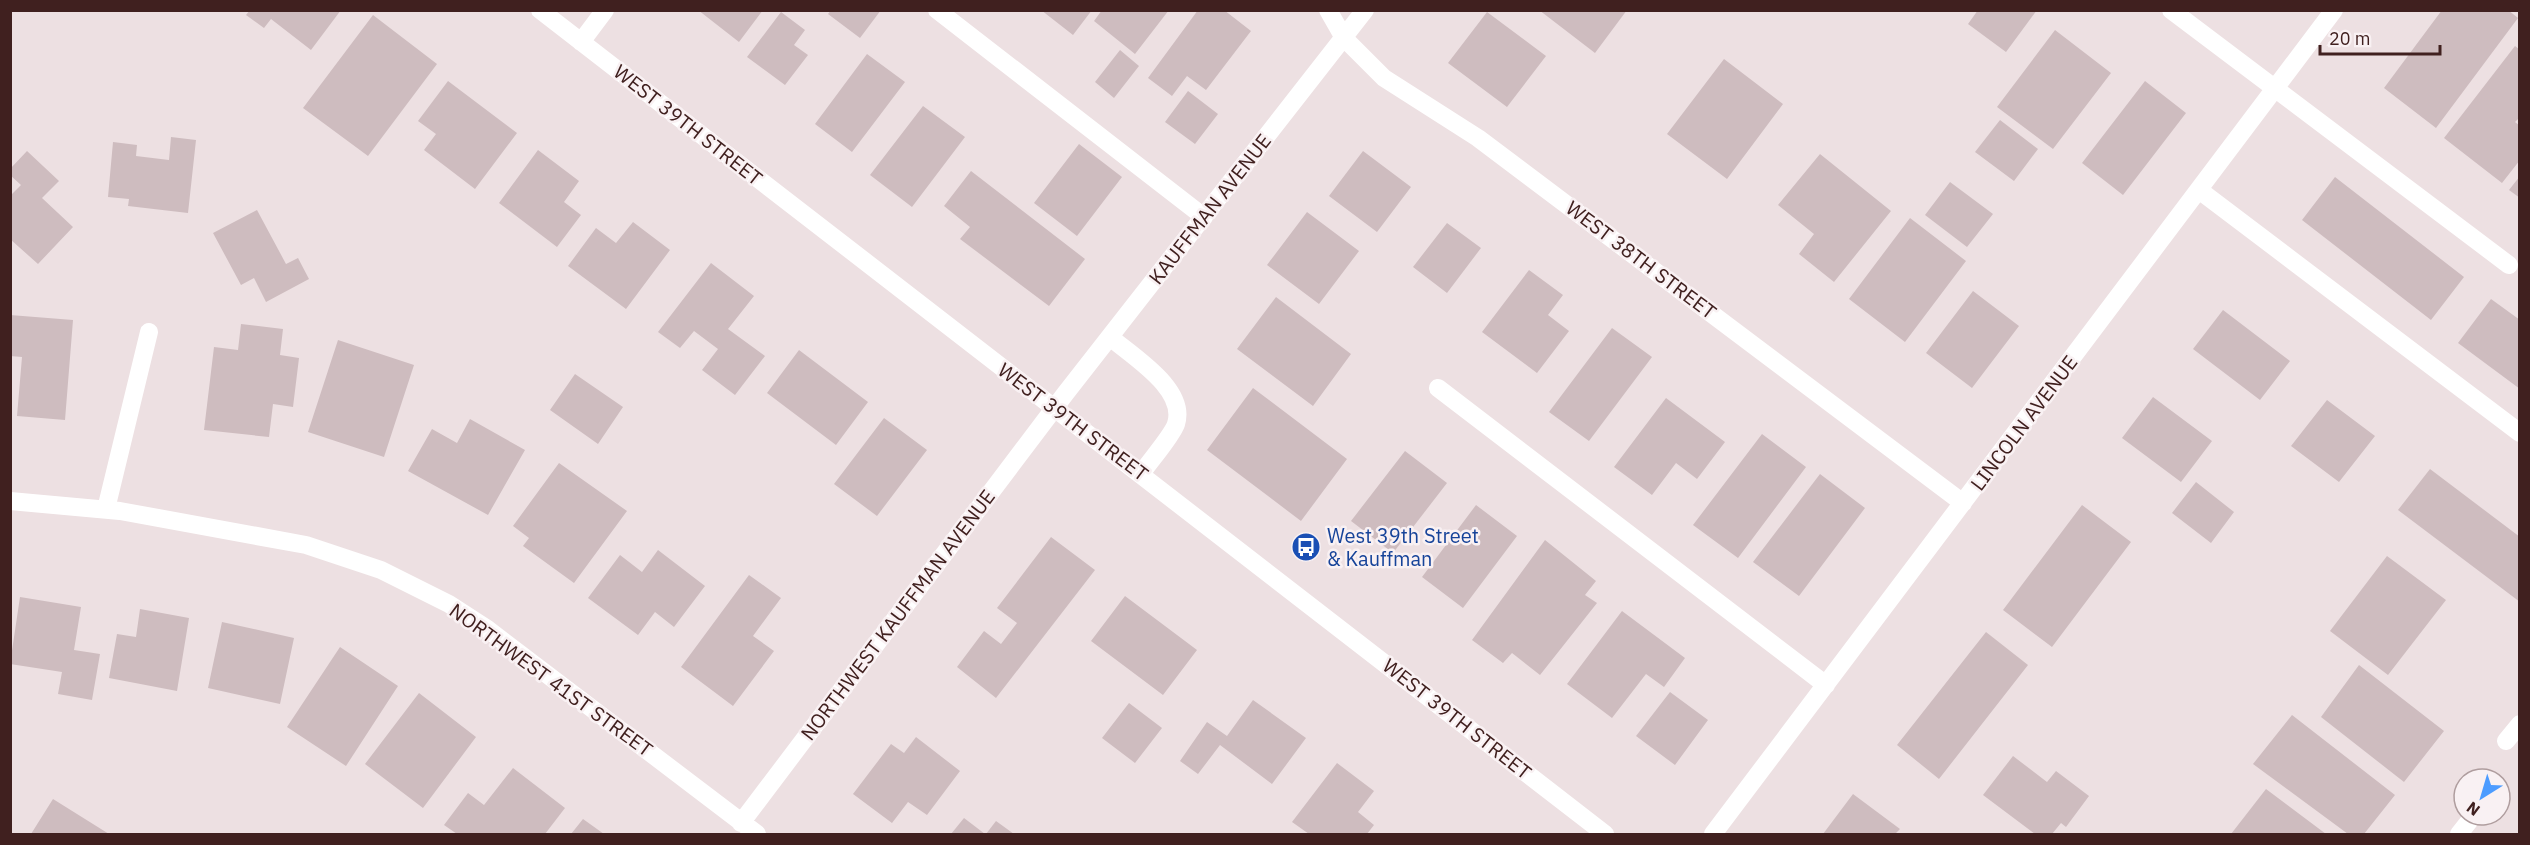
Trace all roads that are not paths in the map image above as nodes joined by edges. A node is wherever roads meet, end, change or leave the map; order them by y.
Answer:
1 (540, 10) edge
2 (605, 10) edge
3 (937, 10) edge
4 (1328, 10) edge
5 (1365, 10) edge
6 (2171, 10) edge
7 (2334, 10) edge
8 (1344, 38) junction
9 (581, 42) junction
10 (2274, 90) junction
11 (2199, 190) junction
12 (1204, 217) junction
13 (2510, 265) dead end
14 (149, 332) dead end
15 (1110, 338) junction
16 (1438, 388) dead end
17 (1055, 408) junction
18 (2520, 433) edge
19 (1141, 474) junction
20 (10, 501) edge
21 (1963, 503) junction
22 (106, 509) junction
23 (1826, 685) junction
24 (2520, 724) edge
25 (2506, 741) dead end
26 (741, 823) junction
27 (757, 834) edge
28 (1605, 834) edge
29 (1713, 834) edge

1 - 9 street, WEST 39TH STREET
2 - 9 street
3 - 12 street
4 - 8 street, WEST 38TH STREET
5 - 8 street, KAUFFMAN AVENUE
6 - 10 street
7 - 10 street, LINCOLN AVENUE
8 - 12 street, KAUFFMAN AVENUE
8 - 21 street, WEST 38TH STREET
9 - 17 street, WEST 39TH STREET
10 - 11 street, LINCOLN AVENUE
10 - 13 street
11 - 18 street
11 - 21 street, LINCOLN AVENUE
12 - 15 street, KAUFFMAN AVENUE
14 - 22 street
15 - 17 street, KAUFFMAN AVENUE
15 - 19 street
16 - 23 street
17 - 19 street, WEST 39TH STREET
17 - 26 street, NORTHWEST KAUFFMAN AVENUE
19 - 28 street, WEST 39TH STREET
20 - 22 street, NORTHWEST 41ST STREET
21 - 23 street, LINCOLN AVENUE
22 - 26 street, NORTHWEST 41ST STREET
23 - 29 street, LINCOLN AVENUE
24 - 25 street
26 - 27 street, NORTHWEST 41ST STREET

